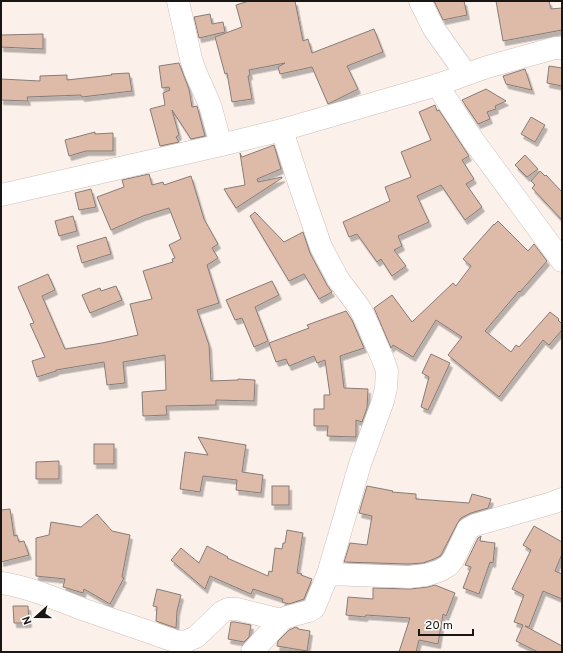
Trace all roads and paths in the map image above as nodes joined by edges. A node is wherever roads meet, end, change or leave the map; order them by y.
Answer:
1 (178, 1) edge
2 (420, 1) edge
3 (562, 48) edge
4 (466, 74) junction
5 (437, 85) junction
6 (282, 130) junction
7 (221, 145) junction
8 (1, 195) edge
9 (562, 261) edge
10 (562, 499) edge
11 (328, 574) junction
12 (1, 583) edge
13 (281, 620) junction
14 (252, 652) edge

1 - 7 street
2 - 4 street
3 - 4 street
4 - 5 street
5 - 6 street
5 - 9 street
6 - 7 street
6 - 11 street
7 - 8 street
10 - 11 street
11 - 13 street
12 - 13 street
13 - 14 street

